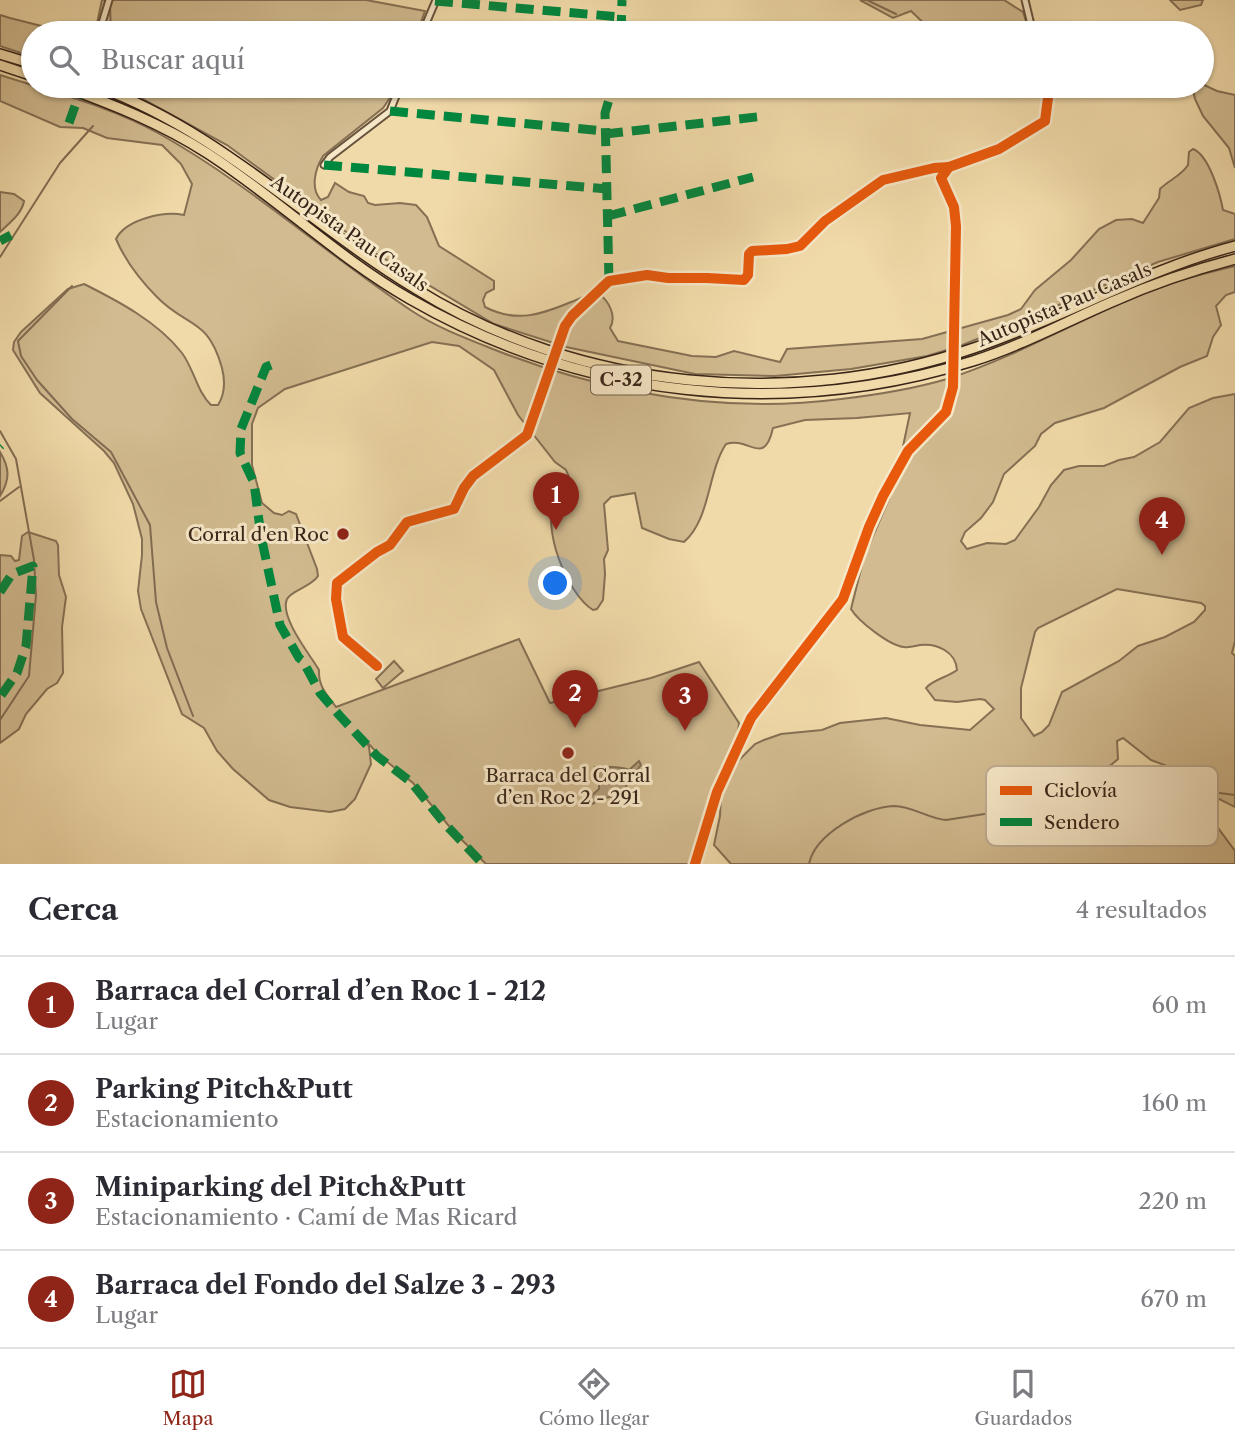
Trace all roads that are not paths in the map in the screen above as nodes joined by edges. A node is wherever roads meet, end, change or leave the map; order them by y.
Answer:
1 (109, 0) edge
2 (436, 0) edge
3 (1025, 0) edge
4 (103, 21) edge
5 (427, 21) edge
6 (1030, 21) edge
7 (0, 54) edge
8 (21, 60) edge
9 (0, 65) edge
10 (21, 72) edge
11 (92, 98) edge
12 (124, 98) edge
13 (395, 98) edge
14 (1048, 98) edge
15 (324, 165) dead end
16 (949, 167) junction
17 (1235, 246) edge
18 (1235, 259) edge
19 (377, 666) dead end
20 (695, 864) edge

1 - 4 street
2 - 5 street
3 - 6 street
7 - 8 highway
9 - 10 highway
11 - 18 highway, Autopista Pau Casals / C-32
12 - 17 highway, Autopista Pau Casals / C-32
13 - 15 street
14 - 16 street
16 - 19 street, bridge
16 - 20 street, bridge

